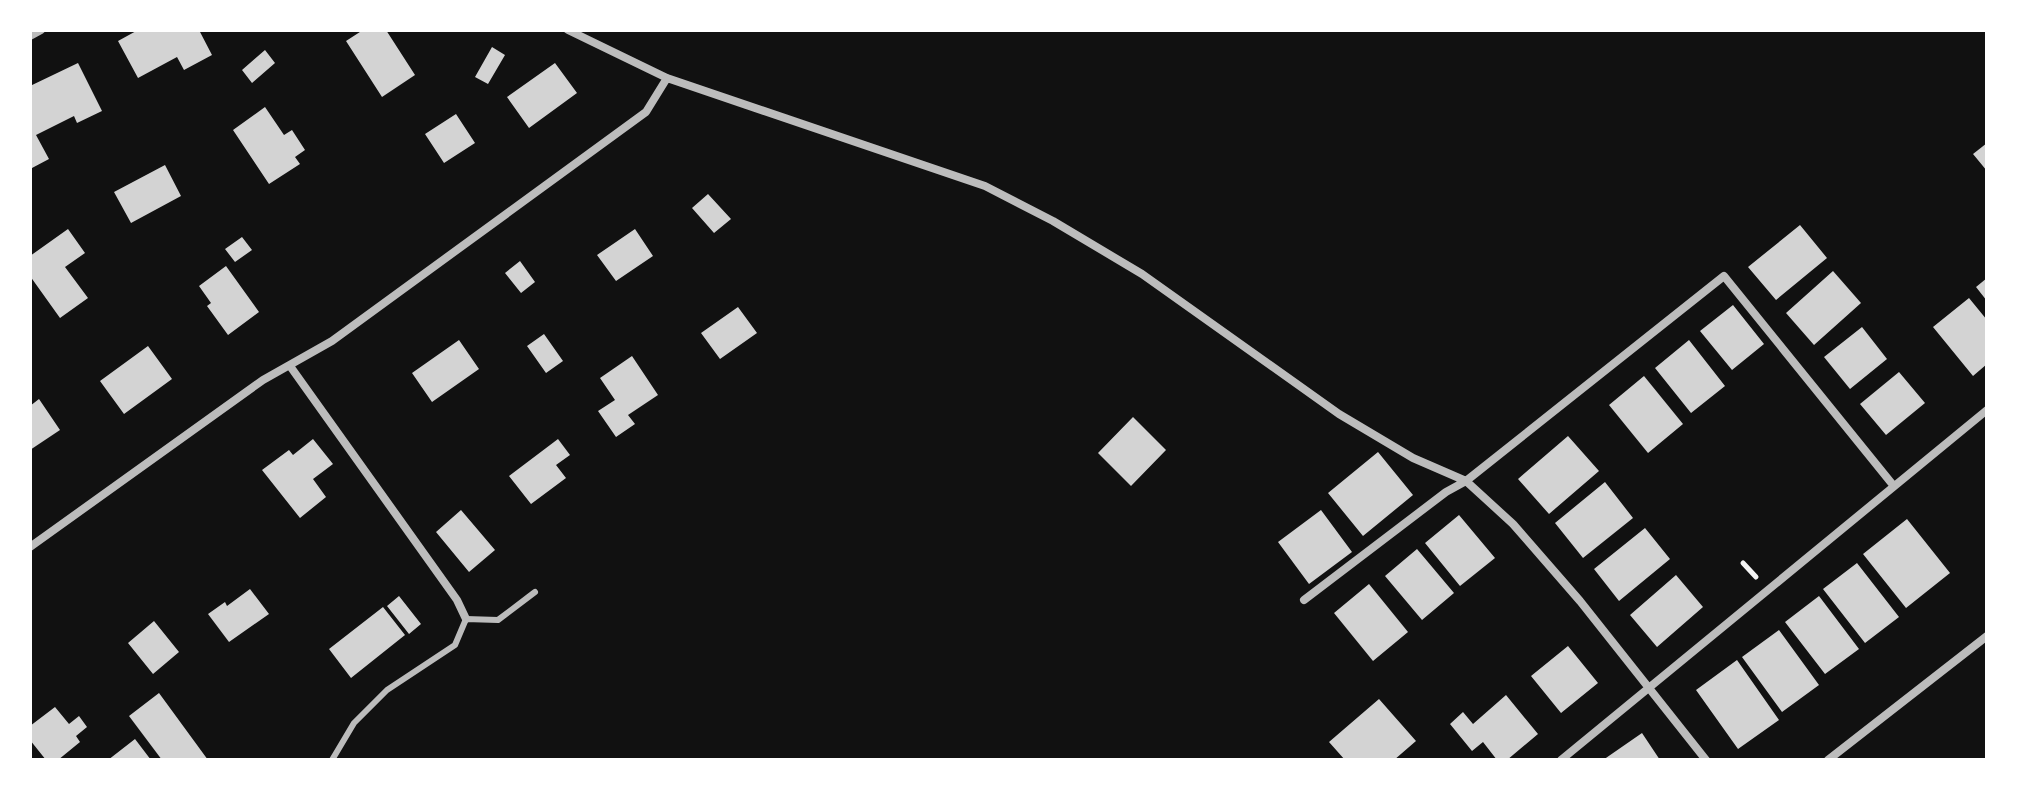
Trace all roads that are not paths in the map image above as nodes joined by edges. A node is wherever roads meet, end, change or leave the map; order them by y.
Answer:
1 (41, 30) edge
2 (568, 30) edge
3 (30, 36) edge
4 (667, 78) junction
5 (290, 366) junction
6 (1987, 410) edge
7 (1466, 481) junction
8 (1893, 485) junction
9 (30, 547) edge
10 (535, 592) dead end
11 (1304, 600) dead end
12 (466, 619) junction
13 (1987, 636) edge
14 (1649, 687) junction
15 (332, 760) edge
16 (1561, 760) edge
17 (1706, 760) edge
18 (1828, 760) edge

1 - 3 street
2 - 4 street
4 - 5 street
4 - 7 street
5 - 9 street
5 - 12 street
6 - 8 street
7 - 8 street
7 - 11 street
7 - 14 street
8 - 14 street
10 - 12 lane
12 - 15 lane
13 - 18 street
14 - 16 street
14 - 17 street

